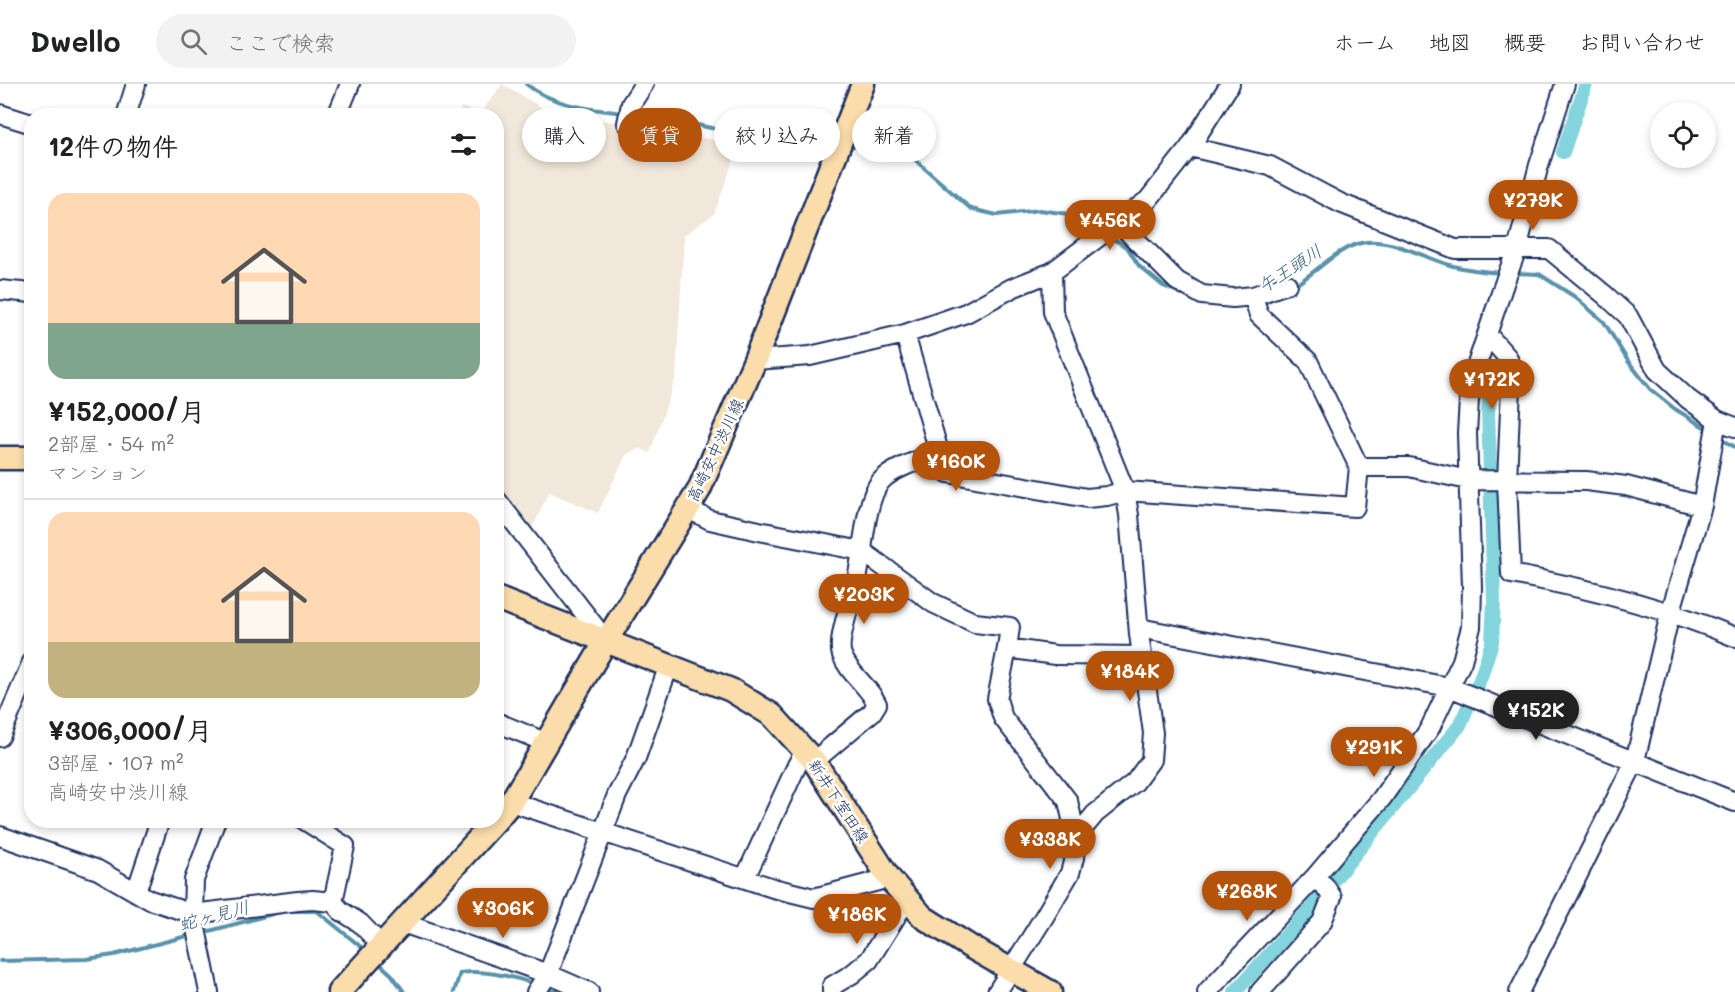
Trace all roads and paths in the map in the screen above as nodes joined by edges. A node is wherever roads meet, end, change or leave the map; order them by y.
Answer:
1 (136, 84) edge
2 (350, 84) edge
3 (644, 84) edge
4 (863, 84) edge
5 (1230, 84) edge
6 (1565, 84) edge
7 (128, 108) edge
8 (340, 108) edge
9 (630, 108) edge
10 (0, 114) edge
11 (24, 122) edge
12 (1190, 147) junction
13 (1115, 225) junction
14 (1517, 249) junction
15 (1052, 272) junction
16 (1287, 284) dead end
17 (0, 290) edge
18 (24, 292) edge
19 (1253, 296) junction
20 (905, 334) junction
21 (1487, 334) junction
22 (755, 360) junction
23 (1717, 424) junction
24 (1735, 427) edge
25 (939, 452) junction
26 (0, 458) edge
27 (24, 458) edge
28 (1359, 467) junction
29 (1468, 480) junction
30 (1507, 481) junction
31 (1125, 492) junction
32 (1702, 506) junction
33 (504, 509) edge
34 (688, 509) junction
35 (862, 550) junction
36 (504, 601) edge
37 (1670, 614) junction
38 (1139, 628) junction
39 (1735, 637) edge
40 (606, 641) junction
41 (1007, 648) junction
42 (1142, 656) junction
43 (669, 665) junction
44 (24, 680) edge
45 (1449, 687) junction
46 (504, 725) edge
47 (0, 737) edge
48 (547, 742) junction
49 (809, 756) junction
50 (1635, 761) junction
51 (511, 802) junction
52 (1735, 802) edge
53 (504, 810) edge
54 (157, 828) edge
55 (213, 828) edge
56 (317, 828) edge
57 (489, 828) edge
58 (603, 832) junction
59 (0, 836) edge
60 (1076, 837) junction
61 (744, 878) junction
62 (889, 878) junction
63 (1314, 878) junction
64 (136, 892) junction
65 (907, 899) junction
66 (333, 902) junction
67 (193, 914) junction
68 (403, 923) junction
69 (382, 946) junction
70 (1011, 970) junction
71 (548, 974) junction
72 (209, 992) edge
73 (339, 992) edge
74 (536, 992) edge
75 (589, 992) edge
76 (832, 992) edge
77 (997, 992) edge
78 (1050, 992) edge
79 (1207, 992) edge
80 (1260, 992) edge
81 (1519, 992) edge

1 - 7 street
2 - 8 street
3 - 9 street
4 - 22 main road, 高崎安中渋川線
5 - 12 street
6 - 14 street
10 - 11 street
12 - 13 street
12 - 14 street
13 - 15 street
13 - 19 street
14 - 21 street
14 - 23 street
15 - 20 street
15 - 31 street
16 - 19 street
17 - 18 street
19 - 28 street
20 - 22 street
20 - 25 street
21 - 29 street
21 - 30 street
22 - 34 main road, 高崎安中渋川線
23 - 24 street
23 - 32 street
25 - 31 street
25 - 35 street
26 - 27 main road
28 - 29 street
28 - 31 street
29 - 30 street
29 - 45 street
30 - 32 street
30 - 37 street
31 - 38 street
32 - 37 street
33 - 40 street
34 - 35 street
34 - 40 main road, 高崎安中渋川線
35 - 41 street
35 - 49 street
36 - 40 main road, 新井下室田線
37 - 39 street
37 - 50 street
38 - 42 street
38 - 45 street
40 - 43 main road, 新井下室田線
40 - 48 main road, 高崎安中渋川線
41 - 42 street
41 - 60 street
42 - 60 street
43 - 49 main road, 新井下室田線
43 - 58 street
44 - 47 street
45 - 50 street
45 - 63 street
46 - 48 street
48 - 51 main road, 高崎安中渋川線
49 - 61 street
49 - 62 main road, 新井下室田線
50 - 52 street
50 - 81 street
51 - 53 main road, 高崎安中渋川線
51 - 58 street
54 - 64 street
55 - 67 street
56 - 66 street
57 - 68 main road, 高崎安中渋川線
58 - 61 street
58 - 71 street
59 - 64 street
60 - 70 street
61 - 62 street
62 - 65 main road, 新井下室田線
63 - 79 street
63 - 80 street
64 - 67 street
65 - 70 main road, 新井下室田線
65 - 76 street
66 - 67 street
66 - 69 street
67 - 72 street
68 - 69 main road, 高崎安中渋川線
68 - 71 street
69 - 73 main road, 高崎安中渋川線
70 - 77 street
70 - 78 main road, 新井下室田線
71 - 74 street
71 - 75 street

